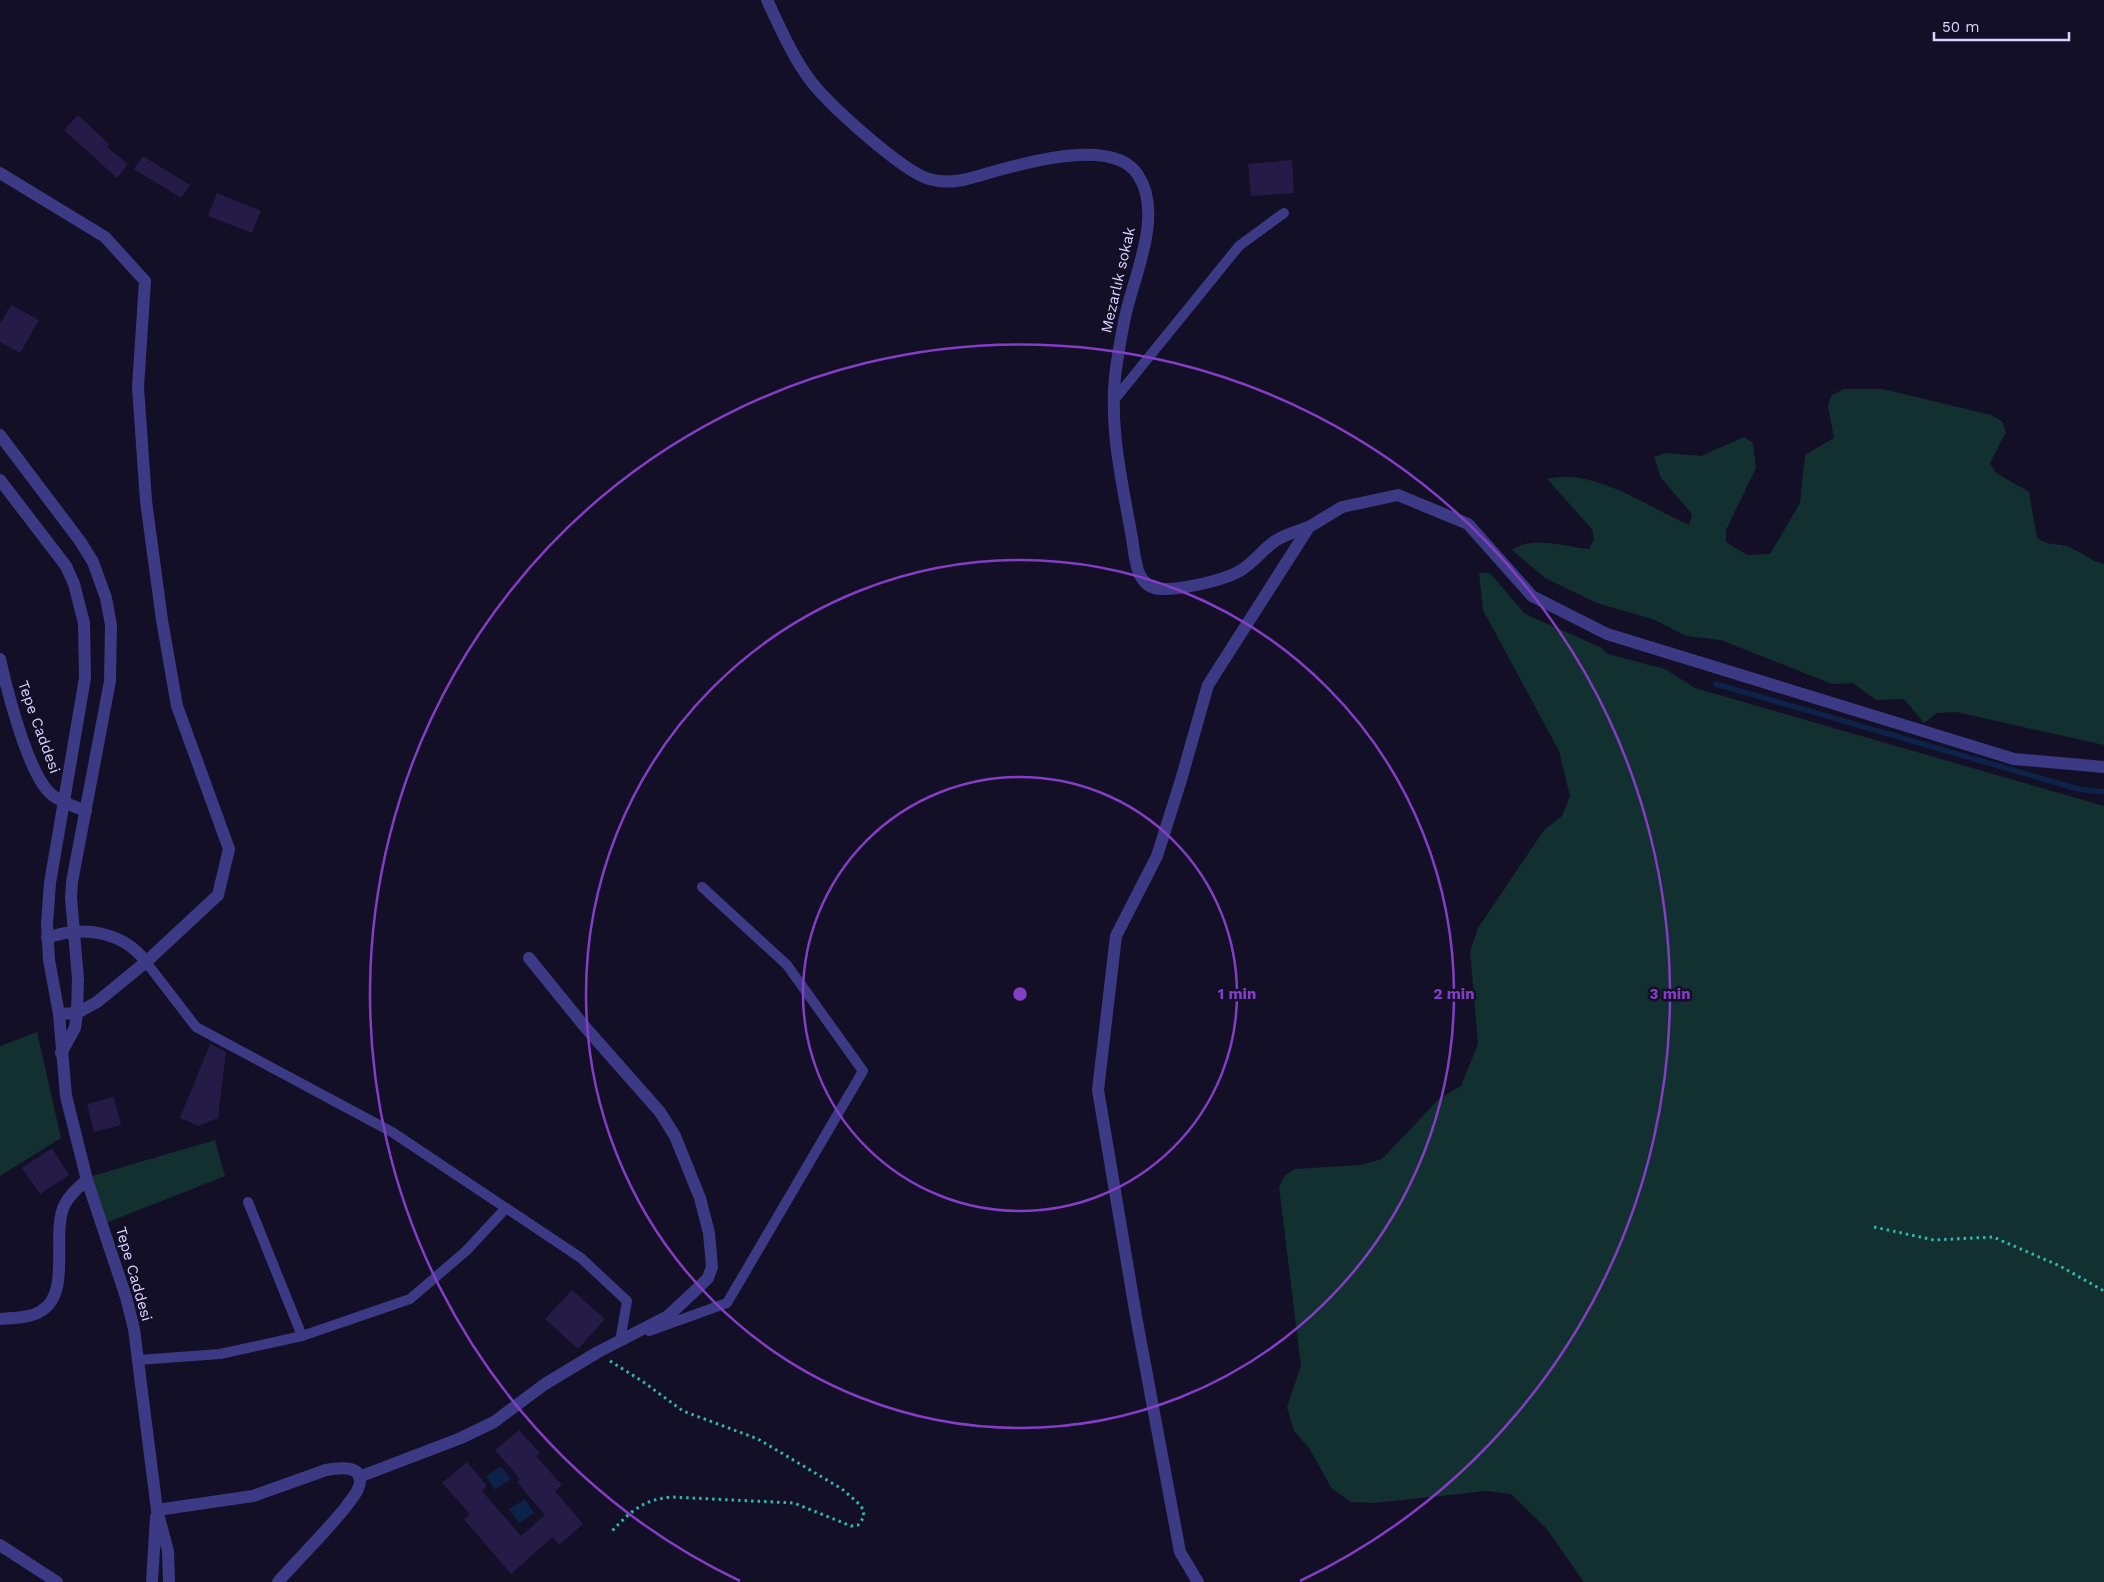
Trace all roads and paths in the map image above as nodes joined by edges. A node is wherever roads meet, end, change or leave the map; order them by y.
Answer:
1 (767, 0) edge
2 (0, 173) edge
3 (1284, 213) dead end
4 (1114, 400) junction
5 (0, 435) edge
6 (0, 480) edge
7 (1310, 527) junction
8 (0, 659) edge
9 (2104, 767) edge
10 (65, 804) junction
11 (86, 811) junction
12 (702, 888) dead end
13 (74, 930) junction
14 (47, 938) junction
15 (529, 958) dead end
16 (146, 962) junction
17 (76, 1013) junction
18 (59, 1014) junction
19 (61, 1052) junction
20 (87, 1180) junction
21 (248, 1202) dead end
22 (506, 1208) junction
23 (1874, 1227) dead end
24 (2104, 1291) edge
25 (0, 1319) edge
26 (302, 1336) junction
27 (620, 1341) junction
28 (598, 1352) junction
29 (138, 1360) junction
30 (359, 1477) junction
31 (157, 1510) junction
32 (612, 1531) dead end
33 (0, 1545) edge
34 (58, 1582) edge
35 (152, 1582) edge
36 (169, 1582) edge
37 (278, 1582) edge
38 (1198, 1582) edge

1 - 4 street, Mezarlık sokak
2 - 16 street
3 - 4 lane
4 - 7 street, Mezarlık sokak
5 - 11 street
6 - 10 street, Tepe Caddesi
7 - 9 street
7 - 38 street
8 - 10 street, Tepe Caddesi
10 - 11 street, Tepe Caddesi
10 - 14 street, Tepe Caddesi
11 - 13 street
12 - 27 lane
13 - 14 street
13 - 16 street
13 - 17 street
14 - 18 street, Tepe Caddesi
15 - 27 street
16 - 17 street
16 - 22 lane
17 - 18 street
17 - 19 street
18 - 19 street, Tepe Caddesi
19 - 20 street, Tepe Caddesi
20 - 25 street
20 - 29 street, Tepe Caddesi
21 - 26 lane
22 - 26 lane
22 - 27 lane
23 - 24 path
26 - 29 lane
27 - 28 street
28 - 30 street
28 - 32 path
29 - 31 street, Tepe Caddesi
30 - 31 street
30 - 37 street
31 - 35 street, Tepe Caddesi
31 - 36 street, Tepe Caddesi
33 - 34 street

